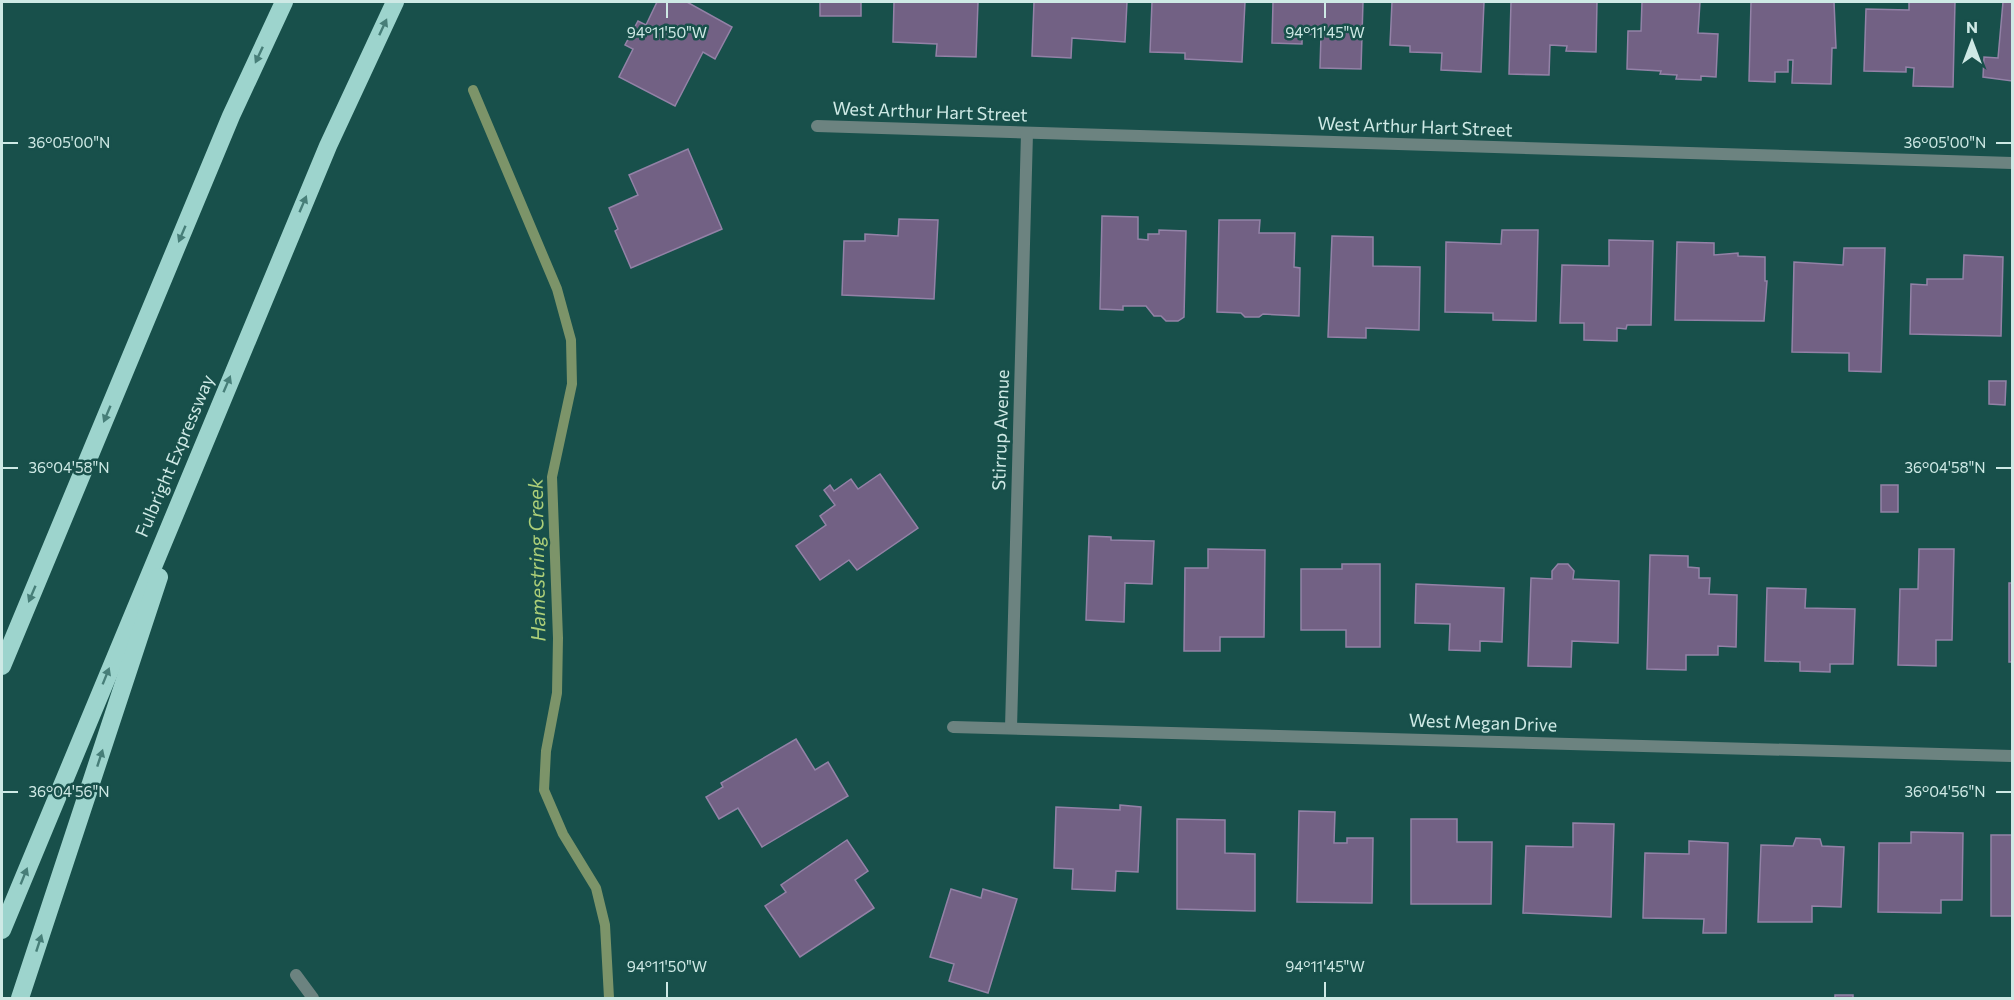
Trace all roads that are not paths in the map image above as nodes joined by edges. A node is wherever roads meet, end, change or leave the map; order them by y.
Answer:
1 (284, 2) edge
2 (395, 2) edge
3 (817, 126) dead end
4 (1027, 133) junction
5 (2013, 163) edge
6 (205, 438) junction
7 (2, 666) edge
8 (953, 727) dead end
9 (1011, 728) junction
10 (2013, 756) edge
11 (2, 930) edge
12 (296, 975) dead end
13 (20, 999) edge
14 (313, 999) edge

1 -> 7 highway
6 -> 2 highway, Fulbright Expressway
3 - 4 street, West Arthur Hart Street
4 - 5 street, West Arthur Hart Street
4 - 9 street, Stirrup Avenue
11 -> 6 highway, Fulbright Expressway
13 -> 6 highway
8 - 9 street, West Megan Drive
9 - 10 street, West Megan Drive
12 - 14 street

